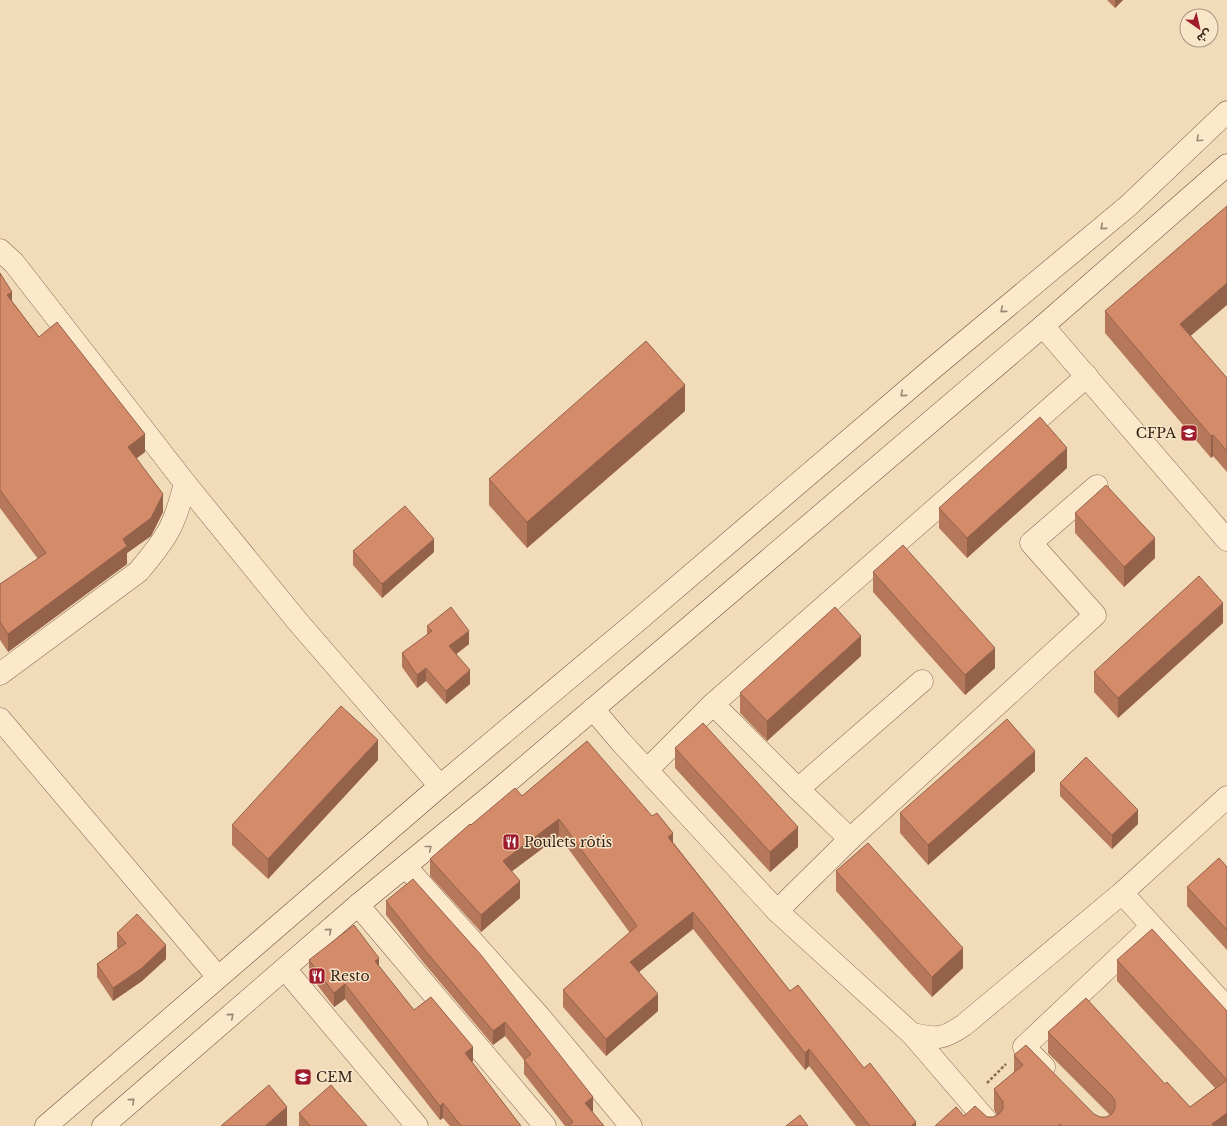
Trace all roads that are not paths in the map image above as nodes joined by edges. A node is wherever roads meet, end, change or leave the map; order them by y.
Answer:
1 (1227, 112) edge
2 (1227, 165) edge
3 (0, 250) edge
4 (1043, 326) junction
5 (1087, 376) junction
6 (185, 483) junction
7 (1097, 486) dead end
8 (1227, 540) edge
9 (0, 674) edge
10 (922, 681) dead end
11 (713, 704) junction
12 (593, 709) junction
13 (0, 719) edge
14 (648, 769) junction
15 (440, 786) junction
16 (798, 789) junction
17 (1227, 797) edge
18 (850, 839) junction
19 (406, 867) junction
20 (1122, 893) junction
21 (358, 905) junction
22 (777, 910) junction
23 (1152, 926) junction
24 (285, 970) junction
25 (218, 977) junction
26 (1227, 1008) edge
27 (912, 1034) junction
28 (1058, 1081) edge
29 (46, 1126) edge
30 (102, 1126) edge
31 (417, 1126) edge
32 (545, 1126) edge
33 (631, 1126) edge
34 (991, 1126) edge

1 -> 15 street
2 - 4 street
3 - 6 street
4 - 5 street
4 - 12 street
5 - 8 street
5 - 11 street
6 - 9 street
6 - 15 street
7 - 18 street
10 - 16 street
11 - 14 street
11 - 16 street
12 - 14 street
19 -> 12 street
13 - 25 street
14 - 22 street
15 - 25 street
16 - 18 street
17 - 20 street
18 - 22 street
19 - 21 street
19 - 33 street
20 - 23 street
20 - 27 street
24 -> 21 street
21 - 32 street
22 - 27 street
23 - 26 street
23 - 28 street
30 -> 24 street
24 - 31 street
25 - 29 street
27 - 34 street

